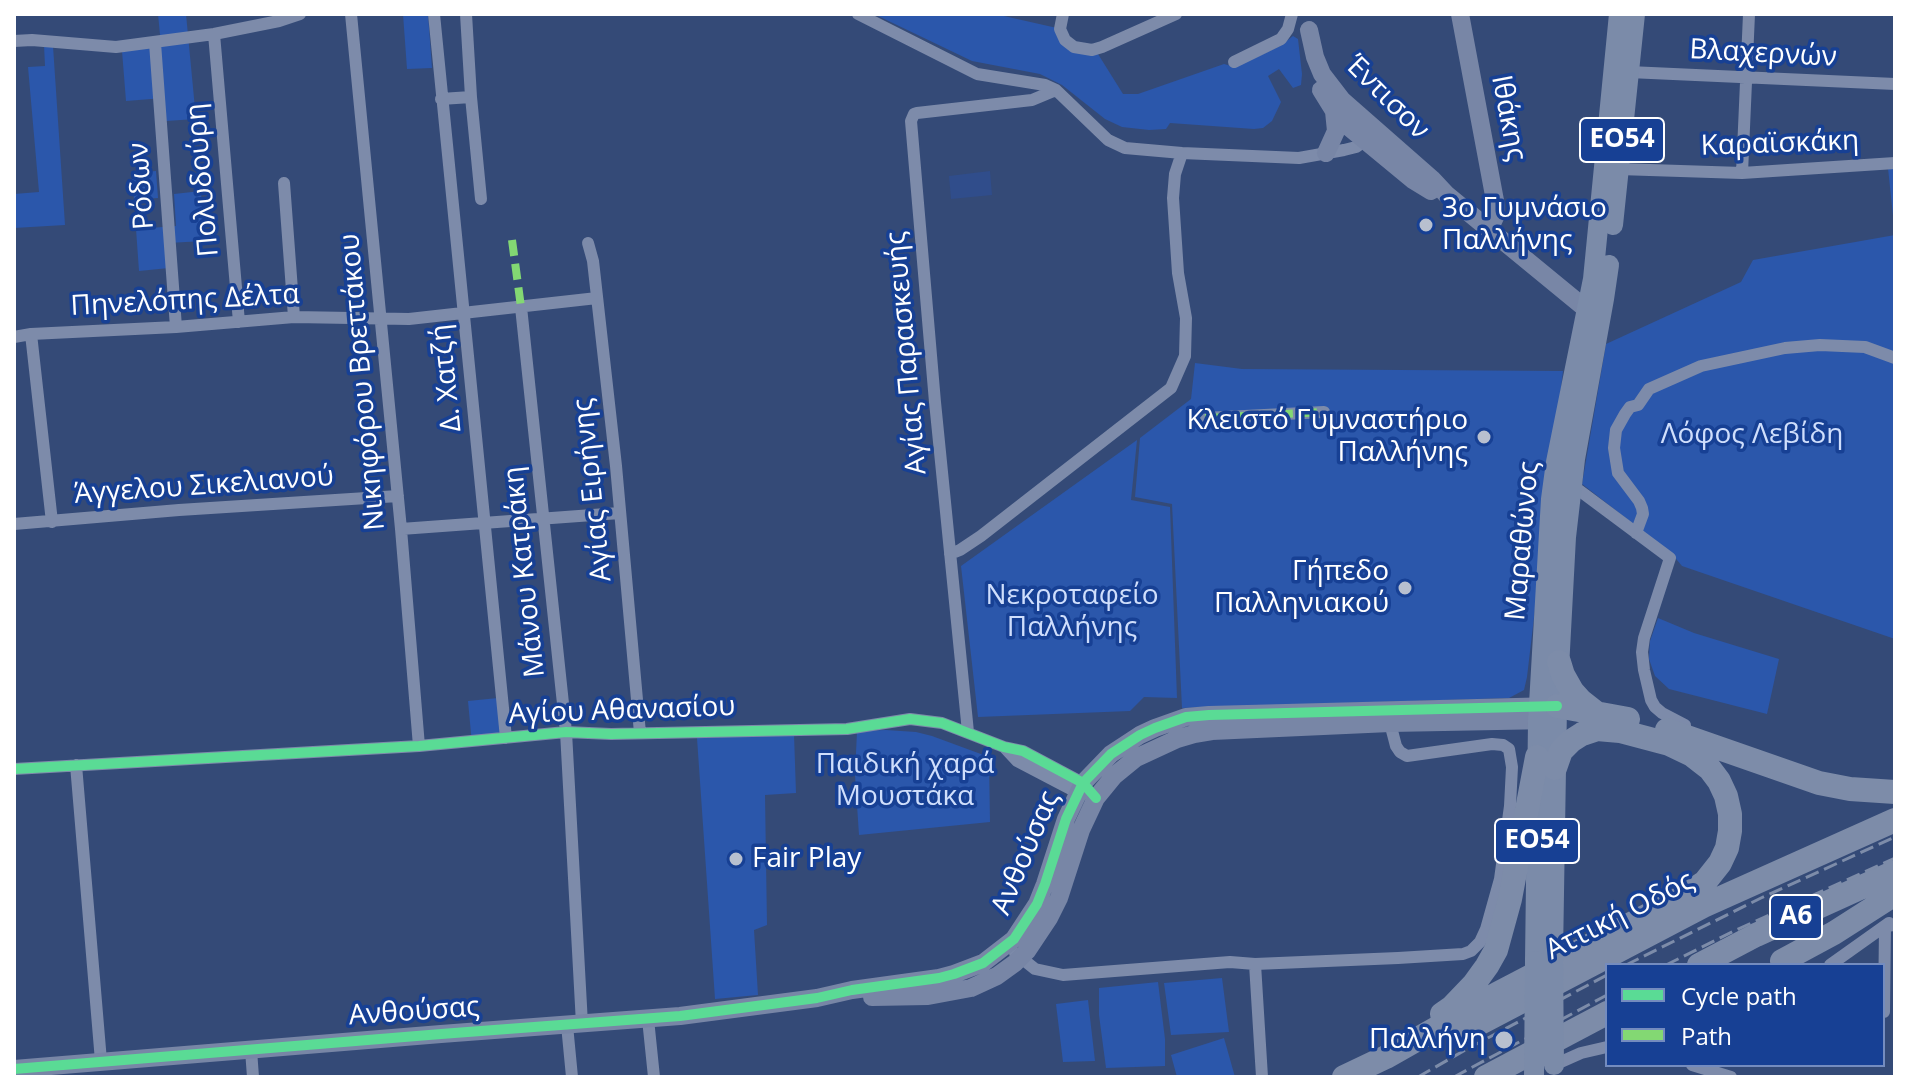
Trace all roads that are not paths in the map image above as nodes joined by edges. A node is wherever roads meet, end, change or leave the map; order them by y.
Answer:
1 (300, 14) edge
2 (351, 14) edge
3 (434, 14) edge
4 (466, 14) edge
5 (858, 14) edge
6 (1063, 14) edge
7 (1176, 14) edge
8 (1292, 14) edge
9 (1460, 14) edge
10 (1619, 14) edge
11 (1635, 14) edge
12 (1749, 14) edge
13 (1309, 28) edge
14 (214, 34) junction
15 (14, 41) edge
16 (155, 43) junction
17 (1234, 62) dead end
18 (1629, 72) junction
19 (1746, 77) junction
20 (1895, 84) edge
21 (1056, 90) junction
22 (471, 97) junction
23 (441, 99) junction
24 (1334, 111) junction
25 (1368, 133) junction
26 (1182, 153) junction
27 (1326, 153) junction
28 (1895, 163) edge
29 (1619, 169) junction
30 (1742, 173) junction
31 (284, 183) dead end
32 (481, 199) dead end
33 (1489, 230) junction
34 (588, 243) dead end
35 (597, 298) junction
36 (521, 307) junction
37 (464, 313) junction
38 (1593, 315) junction
39 (294, 317) junction
40 (381, 319) junction
41 (239, 322) junction
42 (176, 327) junction
43 (31, 334) junction
44 (14, 337) edge
45 (1895, 358) edge
46 (1324, 412) dead end
47 (1205, 418) dead end
48 (1572, 485) junction
49 (398, 496) junction
50 (620, 513) junction
51 (543, 519) junction
52 (52, 522) junction
53 (14, 524) edge
54 (485, 525) junction
55 (401, 529) junction
56 (1636, 533) junction
57 (950, 554) junction
58 (1559, 662) junction
59 (1595, 712) junction
60 (1547, 713) junction
61 (1390, 723) junction
62 (566, 732) junction
63 (968, 732) junction
64 (640, 733) junction
65 (506, 738) junction
66 (419, 746) junction
67 (1546, 762) junction
68 (76, 765) junction
69 (14, 769) edge
70 (1895, 780) edge
71 (1080, 788) junction
72 (1895, 792) edge
73 (1096, 798) junction
74 (1895, 820) edge
75 (1895, 872) edge
76 (1895, 894) edge
77 (1892, 923) edge
78 (1014, 952) junction
79 (1544, 958) junction
80 (1782, 961) dead end
81 (1703, 963) edge
82 (1833, 963) edge
83 (1255, 964) junction
84 (1885, 1001) edge
85 (1605, 1014) edge
86 (648, 1019) junction
87 (574, 1025) junction
88 (1605, 1033) edge
89 (1605, 1047) edge
90 (251, 1050) junction
91 (101, 1061) junction
92 (1698, 1067) edge
93 (14, 1069) edge
94 (1554, 1071) edge
95 (253, 1077) edge
96 (572, 1077) edge
97 (654, 1077) edge
98 (1262, 1077) edge
99 (1342, 1077) edge
100 (1378, 1077) edge
101 (1486, 1077) edge
102 (1521, 1077) edge
103 (1534, 1077) edge
104 (1731, 1077) edge

1 - 14 street
2 - 40 street, Νικηφόρου Βρεττάκου
3 - 23 street, Δ. Χατζή
4 - 22 street
5 - 21 street
6 - 7 street
8 - 17 street
9 - 33 street, Ιθάκης
10 - 38 main road, Μαραθώνος / ΕΟ54
11 - 18 main road, Μαραθώνος / ΕΟ54
12 - 19 street
13 - 24 street, Έντισον
13 - 25 street, Έντισον
14 - 16 street
14 - 41 street, Πολυδούρη
15 - 16 street
16 - 42 street, Ρόδων
18 - 19 street, Βλαχερνών
18 - 29 main road, Μαραθώνος / ΕΟ54
19 - 20 street, Βλαχερνών
19 - 30 street
21 - 26 street
21 - 57 street, Αγίας Παρασκευής
22 - 23 street
22 - 32 street
23 - 37 street, Δ. Χατζή
24 - 25 street, Έντισον
24 - 27 street
25 - 27 street
25 - 33 street, Έντισον
26 - 27 street
26 - 57 street
28 - 30 street, Καραϊσκάκη
29 - 30 street, Καραϊσκάκη
29 - 38 main road, Μαραθώνος / ΕΟ54
31 - 39 street
33 - 38 street, Έντισον
34 - 35 street, Αγίας Ειρήνης
35 - 36 street, Πηνελόπης Δέλτα
35 - 50 street, Αγίας Ειρήνης
36 - 37 street, Πηνελόπης Δέλτα
36 - 51 street, Μάνου Κατράκη
37 - 40 street, Πηνελόπης Δέλτα
37 - 54 street, Δ. Χατζή
38 - 48 main road, Μαραθώνος / ΕΟ54
38 - 60 main road, Μαραθώνος / ΕΟ54
39 - 40 street, Πηνελόπης Δέλτα
39 - 41 street, Πηνελόπης Δέλτα
40 - 49 street, Νικηφόρου Βρεττάκου
41 - 42 street, Πηνελόπης Δέλτα
42 - 43 street, Πηνελόπης Δέλτα
43 - 44 street, Πηνελόπης Δέλτα
43 - 52 street
45 - 56 street
46 - 47 street
48 - 56 street
48 - 58 main road, Μαραθώνος / ΕΟ54
49 - 52 street, Άγγελου Σικελιανού
49 - 55 street, Νικηφόρου Βρεττάκου
50 - 51 street
50 - 64 street, Αγίας Ειρήνης
51 - 54 street
51 - 62 street, Μάνου Κατράκη
52 - 53 street, Άγγελου Σικελιανού
54 - 55 street
54 - 65 street, Δ. Χατζή
55 - 66 street, Νικηφόρου Βρεττάκου
56 - 70 street
57 - 63 street, Αγίας Παρασκευής
58 - 59 highway
58 - 60 main road, Μαραθώνος / ΕΟ54
59 - 60 highway
59 - 72 highway
60 - 61 street, Ανθούσας
60 - 67 main road, Μαραθώνος / ΕΟ54
60 - 71 street, Ανθούσας
61 - 73 street, Ανθούσας
61 - 83 street, Ανθούσας
62 - 64 street, Αγίου Αθανασίου
62 - 65 street, Αγίου Αθανασίου
62 - 87 street, Μάνου Κατράκη
63 - 64 street, Αγίου Αθανασίου
63 - 71 street, Αγίου Αθανασίου
65 - 66 street, Αγίου Αθανασίου
66 - 68 street, Αγίου Αθανασίου
67 - 79 main road, Μαραθώνος / ΕΟ54
67 - 99 highway
67 - 99 highway
68 - 69 street, Αγίου Αθανασίου
68 - 91 street
71 - 73 street, Αγίου Αθανασίου
71 - 78 street, Ανθούσας
73 - 78 street, Ανθούσας
74 - 100 highway, Αττική Οδός / Α6
75 - 81 highway, Α6
76 - 80 highway
77 - 82 street
77 - 84 street
78 - 83 street, Ανθούσας
78 - 86 street, Ανθούσας
79 - 94 main road, Μαραθώνος / ΕΟ54, bridge
79 - 103 main road, Μαραθώνος / ΕΟ54, bridge
83 - 98 street
85 - 101 highway
86 - 87 street, Ανθούσας
86 - 97 street
87 - 90 street, Ανθούσας
87 - 96 street, Μάνου Κατράκη
88 - 102 highway
89 - 94 street
90 - 91 street, Ανθούσας
90 - 95 street
91 - 93 street, Ανθούσας
92 - 104 street

